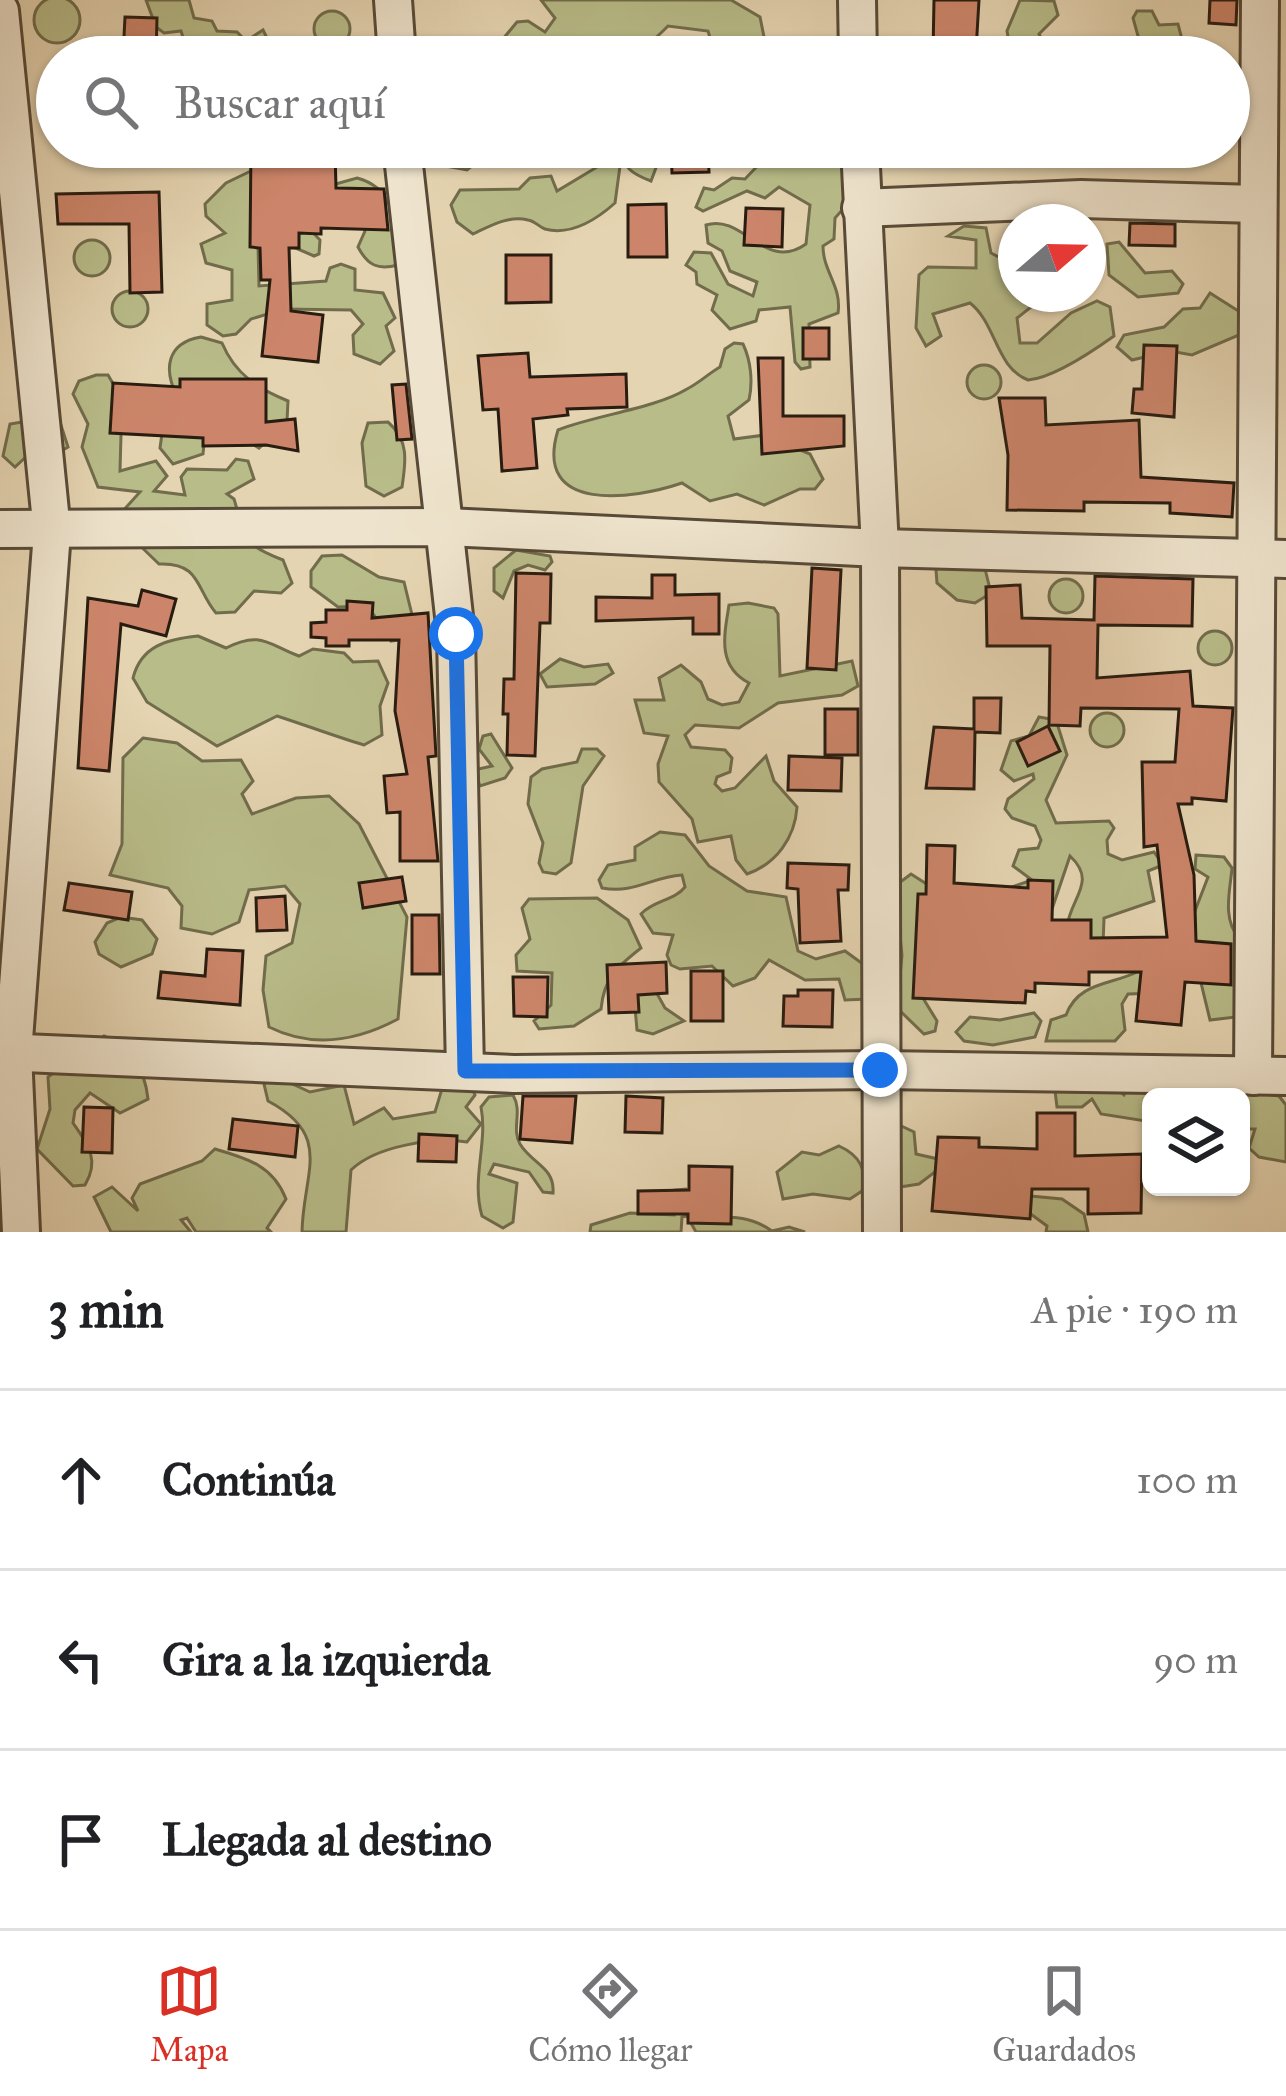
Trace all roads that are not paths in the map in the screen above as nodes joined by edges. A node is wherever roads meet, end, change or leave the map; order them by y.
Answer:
1 (393, 0) edge
2 (857, 0) edge
3 (1260, 0) edge
4 (0, 11) edge
5 (396, 36) edge
6 (858, 36) edge
7 (404, 168) edge
8 (860, 168) edge
9 (1256, 204) junction
10 (861, 208) junction
11 (446, 527) junction
12 (0, 529) edge
13 (52, 532) junction
14 (880, 548) junction
15 (1273, 558) edge
16 (7, 1052) edge
17 (880, 1070) junction
18 (465, 1071) junction
19 (1269, 1076) edge
20 (21, 1232) edge
21 (882, 1232) edge

1 - 5 street
2 - 6 street
3 - 9 street
4 - 13 street
7 - 11 street
8 - 10 street
9 - 10 street
9 - 15 street
10 - 14 street
11 - 13 street
11 - 14 street
11 - 18 street
12 - 13 street
13 - 16 street
14 - 15 street
14 - 17 street
15 - 19 street
16 - 18 street
16 - 20 street
17 - 18 street
17 - 19 street
17 - 21 street

